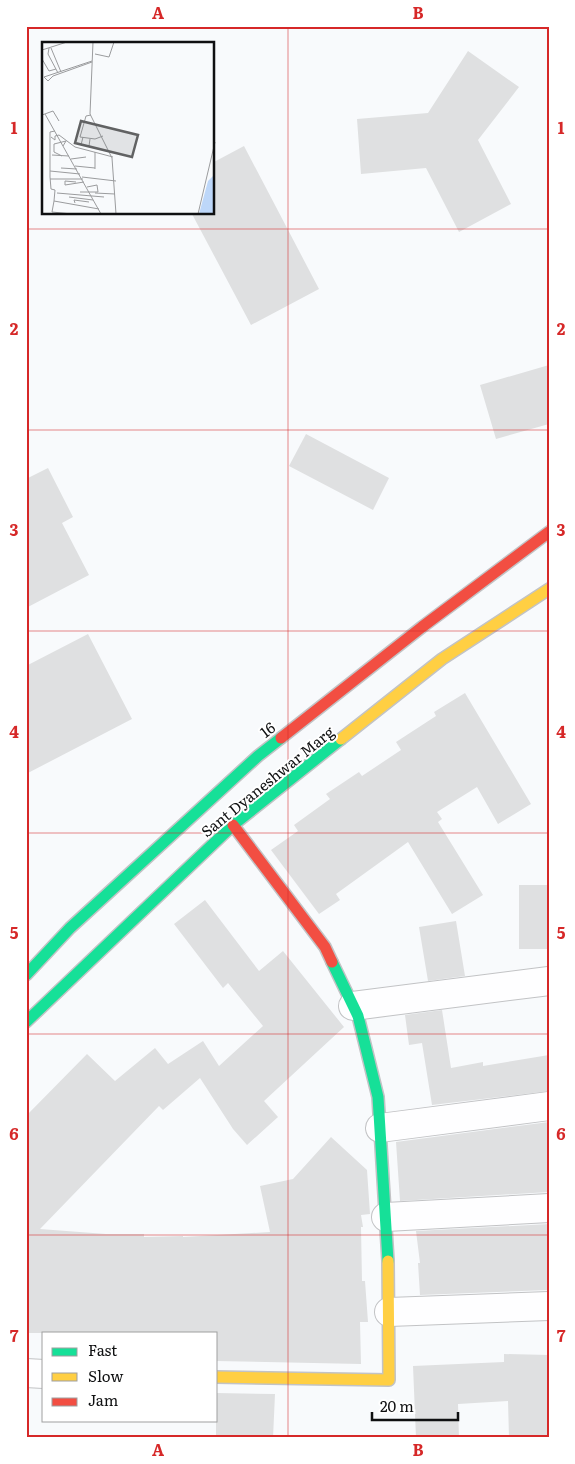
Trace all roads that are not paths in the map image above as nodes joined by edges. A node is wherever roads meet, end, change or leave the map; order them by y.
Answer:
1 (549, 532) edge
2 (549, 589) edge
3 (233, 825) junction
4 (26, 975) edge
5 (549, 981) edge
6 (353, 1006) junction
7 (26, 1022) edge
8 (549, 1106) edge
9 (380, 1128) junction
10 (549, 1208) edge
11 (386, 1217) junction
12 (549, 1306) edge
13 (389, 1312) junction
14 (26, 1373) edge
15 (42, 1374) edge
16 (218, 1377) edge

1 - 4 main road, 16
2 - 3 main road, Sant Dyaneshwar Marg
3 - 6 main road
3 - 7 main road, Sant Dyaneshwar Marg
5 - 6 street
6 - 9 main road
8 - 9 street
9 - 11 main road
10 - 11 street
11 - 13 main road
12 - 13 street
13 - 16 main road
14 - 15 street

